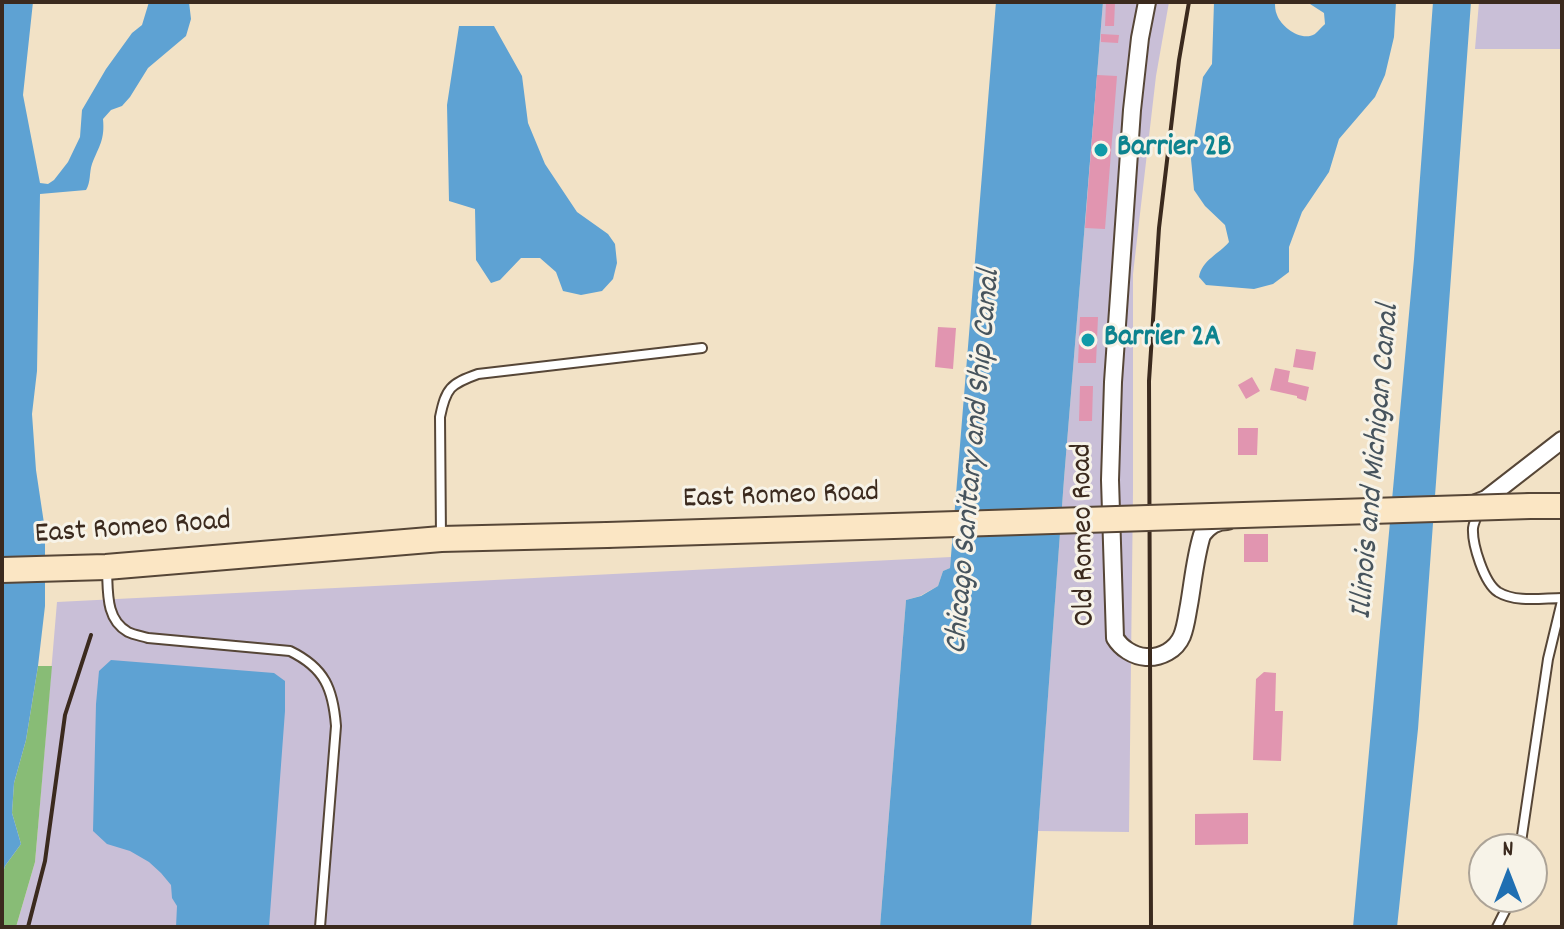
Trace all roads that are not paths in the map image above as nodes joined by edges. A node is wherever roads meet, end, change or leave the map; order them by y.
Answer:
1 (1147, 2) edge
2 (702, 348) dead end
3 (1562, 440) edge
4 (1486, 499) junction
5 (1562, 506) edge
6 (441, 539) junction
7 (106, 567) junction
8 (2, 570) edge
9 (1562, 600) edge
10 (1522, 833) edge
11 (320, 927) edge

1 - 4 street, Old Romeo Road
2 - 6 lane
3 - 4 street, Old Romeo Road
4 - 9 lane
5 - 6 main road, East Romeo Road, bridge
6 - 7 main road, East Romeo Road
7 - 8 main road, East Romeo Road
7 - 11 lane
9 - 10 lane

